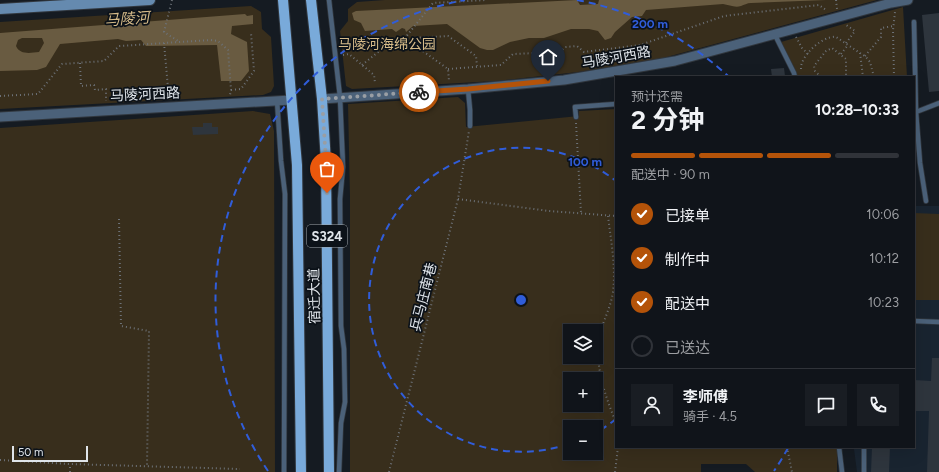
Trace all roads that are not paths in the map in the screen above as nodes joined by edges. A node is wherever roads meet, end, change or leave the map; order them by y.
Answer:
1 (150, 0) edge
2 (283, 0) edge
3 (311, 0) edge
4 (329, 0) edge
5 (908, 0) edge
6 (96, 2) edge
7 (0, 9) edge
8 (914, 22) dead end
9 (775, 35) junction
10 (795, 76) edge
11 (468, 89) junction
12 (340, 98) junction
13 (322, 99) junction
14 (277, 100) junction
15 (291, 100) junction
16 (939, 103) edge
17 (615, 104) edge
18 (916, 112) junction
19 (0, 117) edge
20 (576, 117) road end
21 (470, 126) road end
22 (926, 201) dead end
23 (915, 321) edge
24 (939, 322) edge
25 (839, 448) edge
26 (864, 448) edge
27 (284, 472) edge
28 (301, 472) edge
29 (329, 472) edge
30 (338, 472) edge
31 (842, 472) edge
32 (864, 472) edge

1 - 6 street
2 - 15 main road, 宿迁大道 / S324
3 - 13 main road, 宿迁大道 / S324
4 - 12 lane
5 - 9 street, 马陵河西路
6 - 7 street
8 - 18 lane
9 - 10 lane
9 - 11 street, 马陵河西路
11 - 12 street, 马陵河西路
11 - 21 lane
12 - 13 street, 马陵河西路
12 - 30 lane
13 - 29 main road, 宿迁大道 / S324
14 - 15 street, 马陵河西路
14 - 19 street, 马陵河西路
14 - 27 lane
15 - 28 main road, 宿迁大道 / S324
16 - 18 lane
17 - 20 lane
18 - 22 lane
23 - 24 lane
25 - 31 lane
26 - 32 lane

